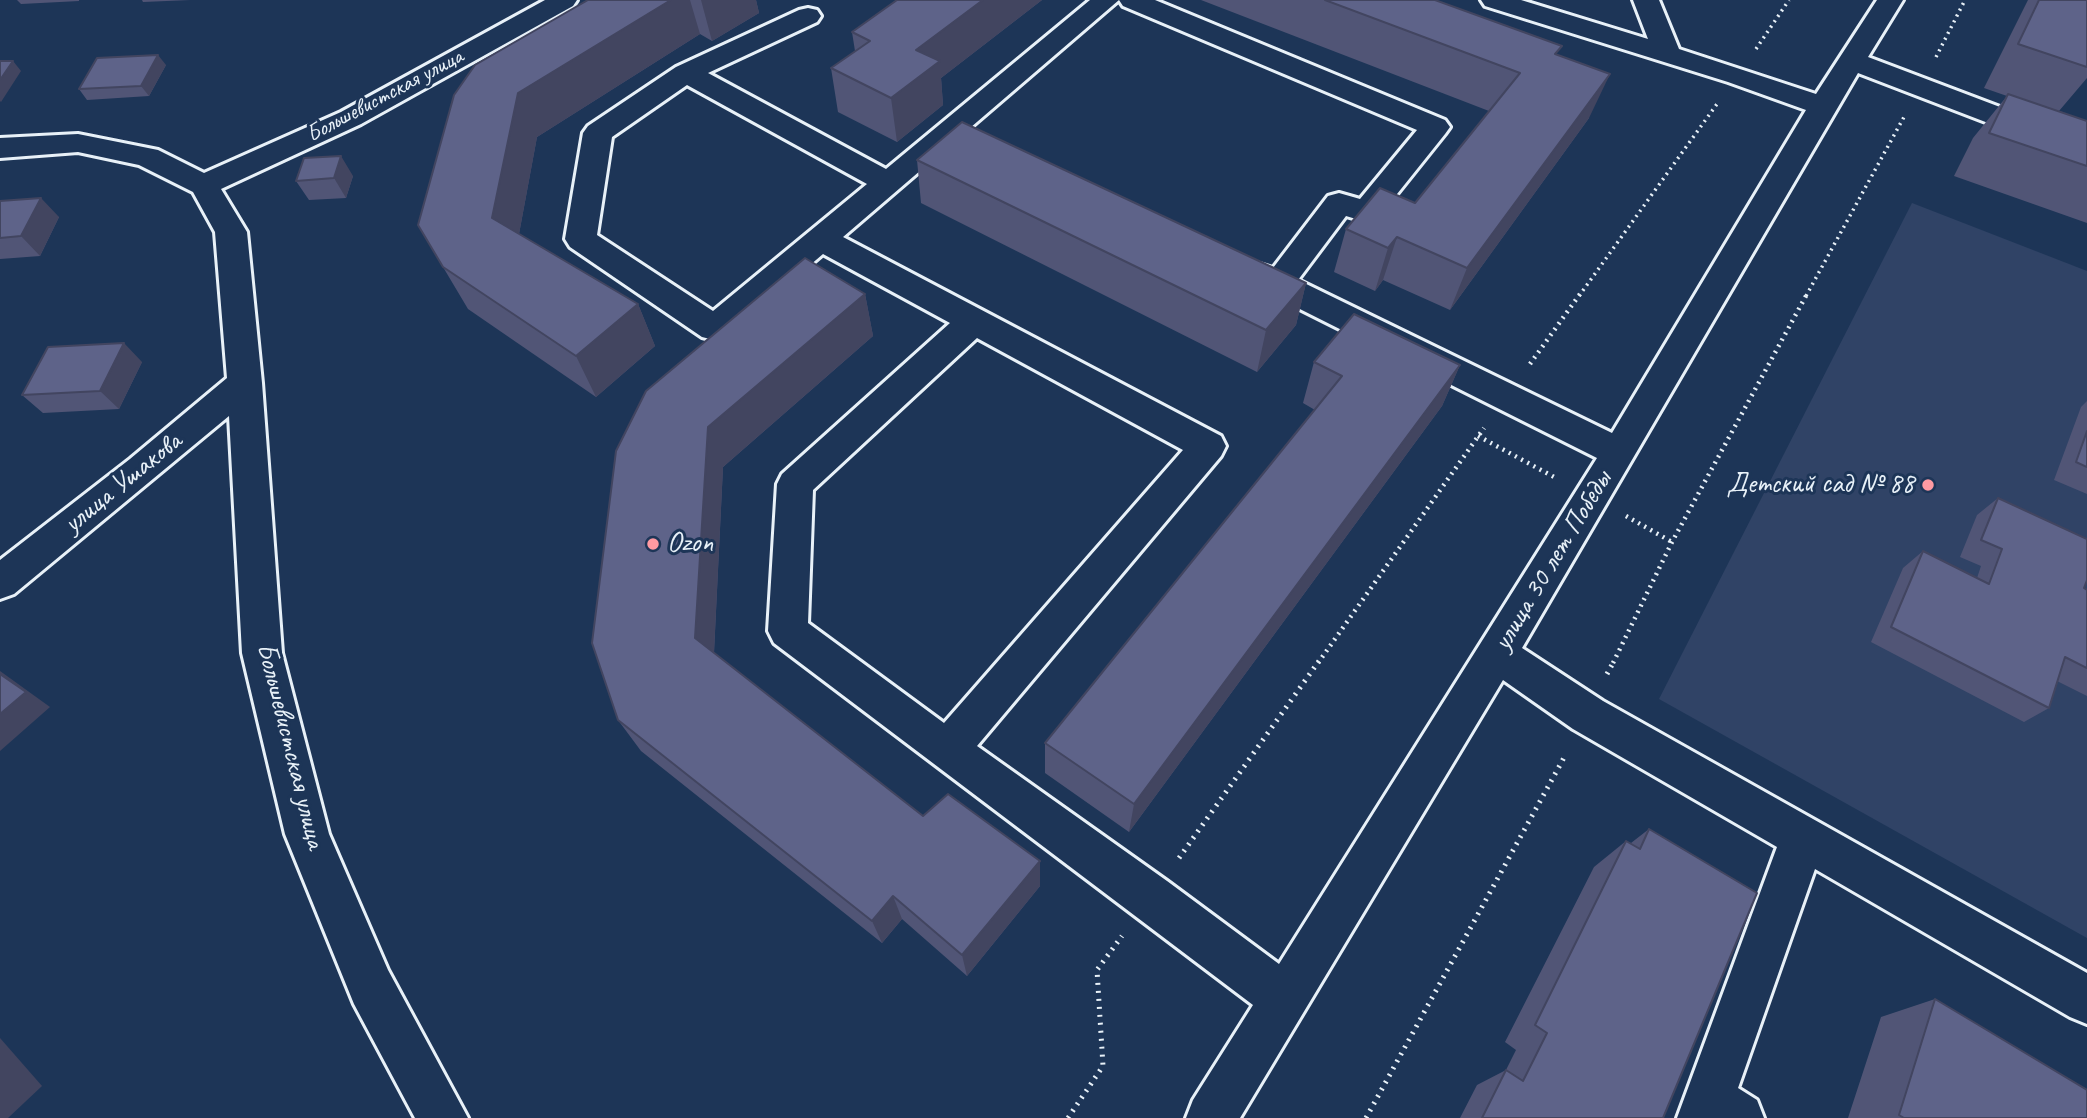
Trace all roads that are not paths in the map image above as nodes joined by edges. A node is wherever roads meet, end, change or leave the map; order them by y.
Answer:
1 (564, 0) edge
2 (831, 0) edge
3 (1106, 0) edge
4 (1132, 0) edge
5 (1493, 0) edge
6 (1646, 0) edge
7 (1890, 0) edge
8 (803, 8) edge
9 (1667, 54) junction
10 (1853, 61) junction
11 (687, 73) junction
12 (1823, 106) junction
13 (0, 148) edge
14 (2087, 151) edge
15 (888, 183) junction
16 (204, 186) junction
17 (821, 239) junction
18 (1228, 260) edge
19 (1278, 284) junction
20 (974, 321) junction
21 (245, 383) junction
22 (1619, 453) junction
23 (0, 582) edge
24 (1497, 654) junction
25 (947, 750) junction
26 (1803, 838) junction
27 (1285, 999) junction
28 (2087, 1000) edge
29 (1717, 1112) edge
30 (443, 1118) edge
31 (1210, 1118) edge

1 - 16 street, Большевистская улица
2 - 8 street
3 - 15 street
4 - 19 street
5 - 9 street
6 - 9 street
7 - 10 street, улица 30 лет Победы
8 - 11 street
9 - 12 street
10 - 12 street, улица 30 лет Победы
10 - 14 street
11 - 15 street
11 - 17 street
12 - 22 street, улица 30 лет Победы
13 - 16 street
15 - 17 street
16 - 21 street, Большевистская улица
17 - 20 street
18 - 19 street
19 - 22 street
20 - 25 street
20 - 25 street
21 - 23 street, улица Ушакова
21 - 30 street, Большевистская улица
22 - 24 street, улица 30 лет Победы
24 - 26 street
24 - 27 street, улица 30 лет Победы
25 - 27 street
26 - 28 street
26 - 29 street
27 - 31 street, улица 30 лет Победы

